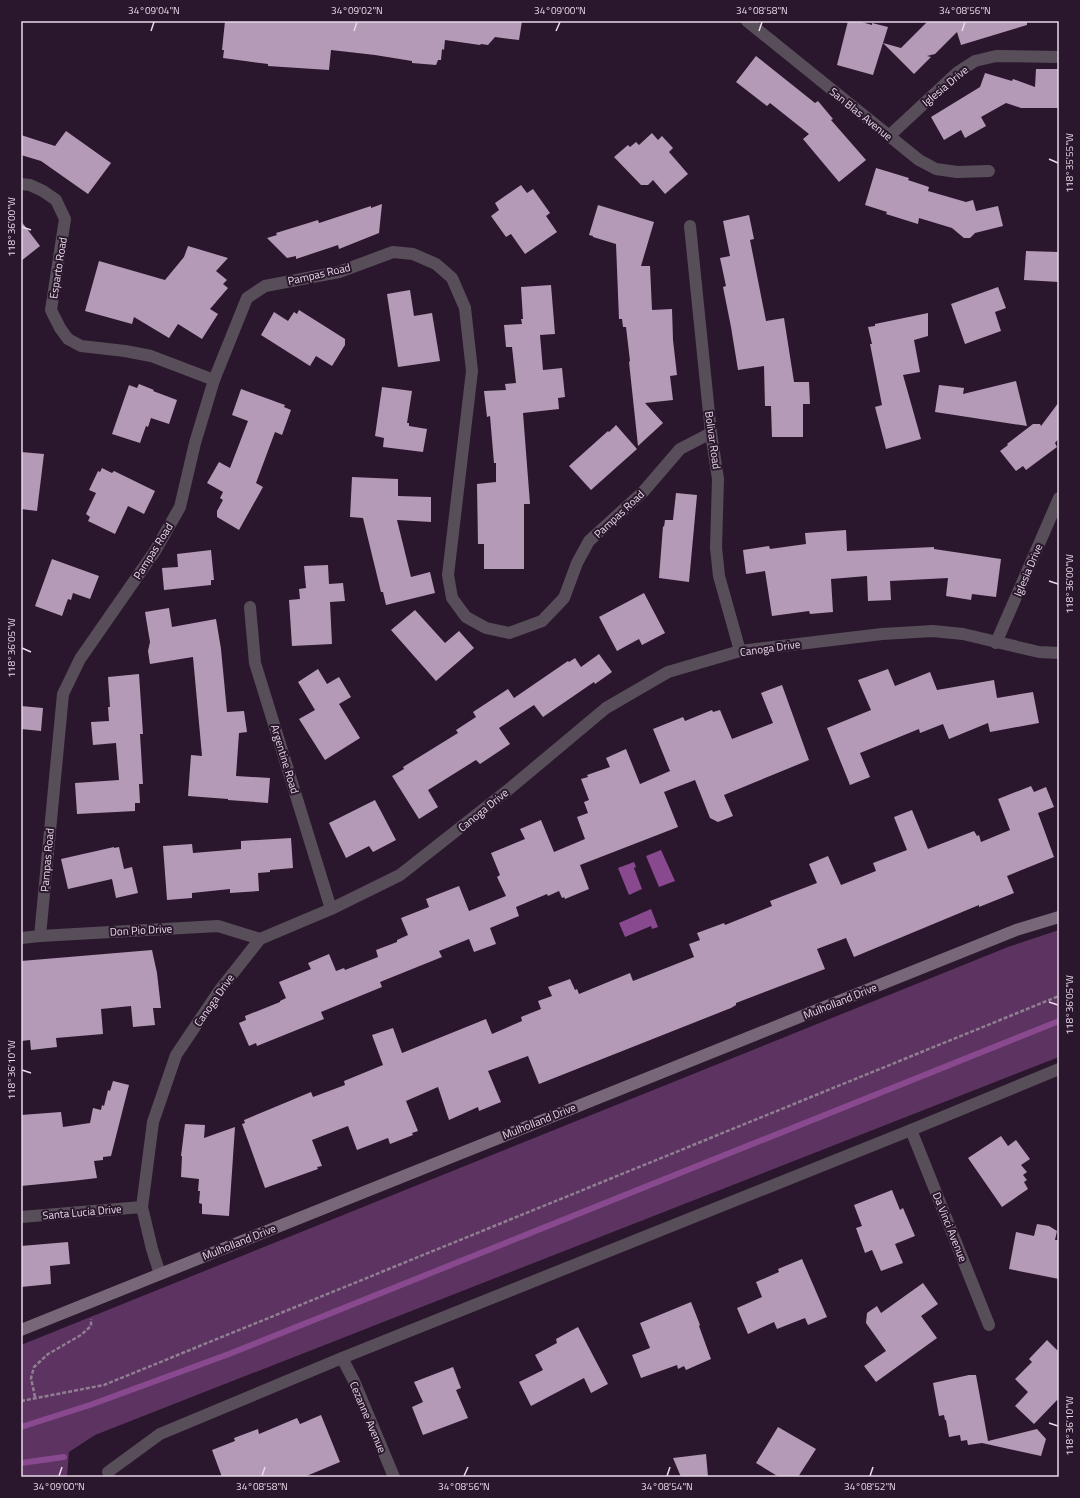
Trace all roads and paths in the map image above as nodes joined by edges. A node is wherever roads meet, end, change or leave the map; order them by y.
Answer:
1 (747, 21) edge
2 (1059, 57) edge
3 (889, 136) junction
4 (989, 171) dead end
5 (21, 184) edge
6 (690, 226) dead end
7 (214, 380) junction
8 (711, 433) junction
9 (1059, 498) edge
10 (250, 606) dead end
11 (996, 642) junction
12 (740, 651) junction
13 (1059, 653) edge
14 (330, 909) junction
15 (1059, 917) edge
16 (40, 936) junction
17 (21, 938) edge
18 (260, 939) junction
19 (1059, 996) edge
20 (1059, 1070) edge
21 (911, 1130) junction
22 (142, 1207) junction
23 (21, 1217) edge
24 (160, 1274) junction
25 (92, 1301) junction
26 (989, 1325) dead end
27 (21, 1330) edge
28 (342, 1358) junction
29 (35, 1397) junction
30 (21, 1401) edge
31 (108, 1472) dead end
32 (394, 1477) edge

1 - 3 street, San Blas Avenue
2 - 3 street, Iglesia Drive
3 - 4 street, San Blas Avenue
5 - 7 street, Esparto Road
6 - 8 street, Bolivar Road
7 - 8 street, Pampas Road
7 - 16 street, Pampas Road
8 - 12 street, Bolivar Road
9 - 11 street, Iglesia Drive
10 - 14 street, Argentine Road
11 - 12 street, Canoga Drive
11 - 13 street, Canoga Drive
12 - 14 street, Canoga Drive
14 - 18 street, Canoga Drive
15 - 24 main road, Mulholland Drive
16 - 17 street, Don Pio Drive
16 - 18 street, Don Pio Drive
18 - 22 street, Canoga Drive
19 - 29 path
20 - 21 street
21 - 26 street, Da Vinci Avenue
21 - 28 street
22 - 23 street, Santa Lucia Drive
22 - 24 street, Canoga Drive
24 - 25 main road, Mulholland Drive
25 - 27 main road, Mulholland Drive
25 - 29 path
28 - 31 street
28 - 32 street, Cezanne Avenue
29 - 30 path

